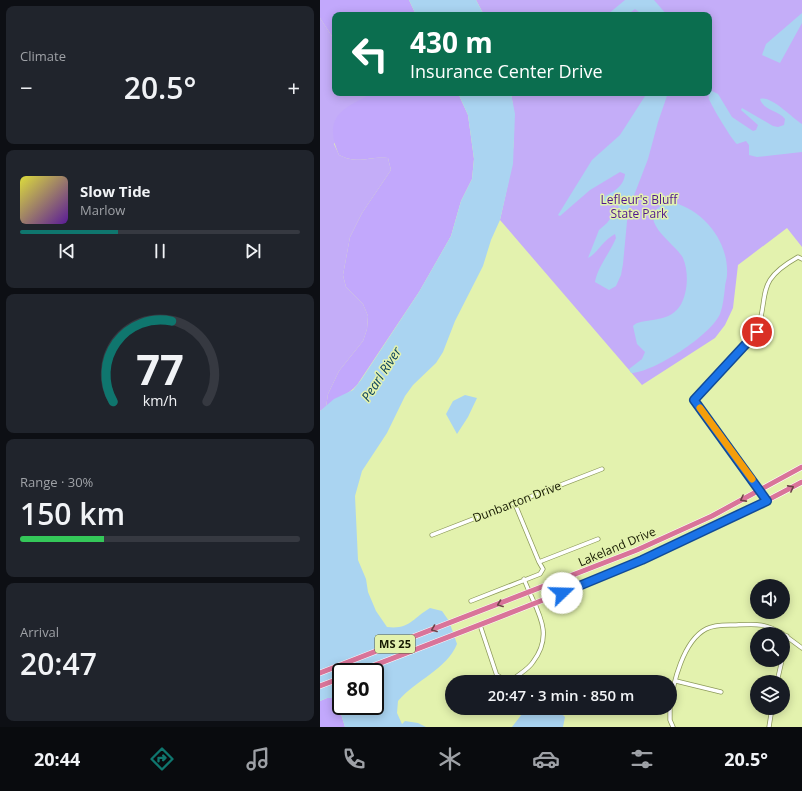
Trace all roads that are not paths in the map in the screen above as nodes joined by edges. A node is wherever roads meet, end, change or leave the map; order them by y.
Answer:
1 (802, 259) edge
2 (802, 467) edge
3 (602, 469) dead end
4 (802, 482) edge
5 (760, 491) junction
6 (767, 501) junction
7 (515, 504) junction
8 (432, 535) dead end
9 (598, 539) dead end
10 (539, 562) junction
11 (524, 579) junction
12 (529, 593) junction
13 (471, 601) dead end
14 (535, 603) junction
15 (480, 625) junction
16 (772, 627) edge
17 (790, 639) edge
18 (802, 648) edge
19 (381, 663) edge
20 (320, 673) edge
21 (498, 675) edge
22 (517, 675) edge
23 (677, 675) edge
24 (332, 681) edge
25 (677, 681) edge
26 (320, 686) edge
27 (721, 692) dead end
28 (670, 715) edge
29 (771, 715) edge
30 (673, 727) edge
31 (769, 727) edge

1 - 5 street
2 - 5 highway, Lakeland Drive / MS 25
3 - 7 street, Dunbarton Drive
6 -> 4 highway, Lakeland Drive / MS 25
5 - 6 street
5 -> 12 highway, Lakeland Drive / MS 25
6 - 14 highway, Lakeland Drive / MS 25
7 - 8 street, Dunbarton Drive
7 - 10 street
9 - 10 street
10 - 11 street
11 - 12 street
11 - 13 street
12 - 14 street
12 -> 20 highway, Lakeland Drive / MS 25
14 - 15 highway, Lakeland Drive / MS 25
14 - 22 street
15 - 19 highway, Lakeland Drive / MS 25
15 - 21 street
16 - 23 street
17 - 18 street
24 - 26 highway
25 - 27 street
28 - 30 street
29 - 31 street

